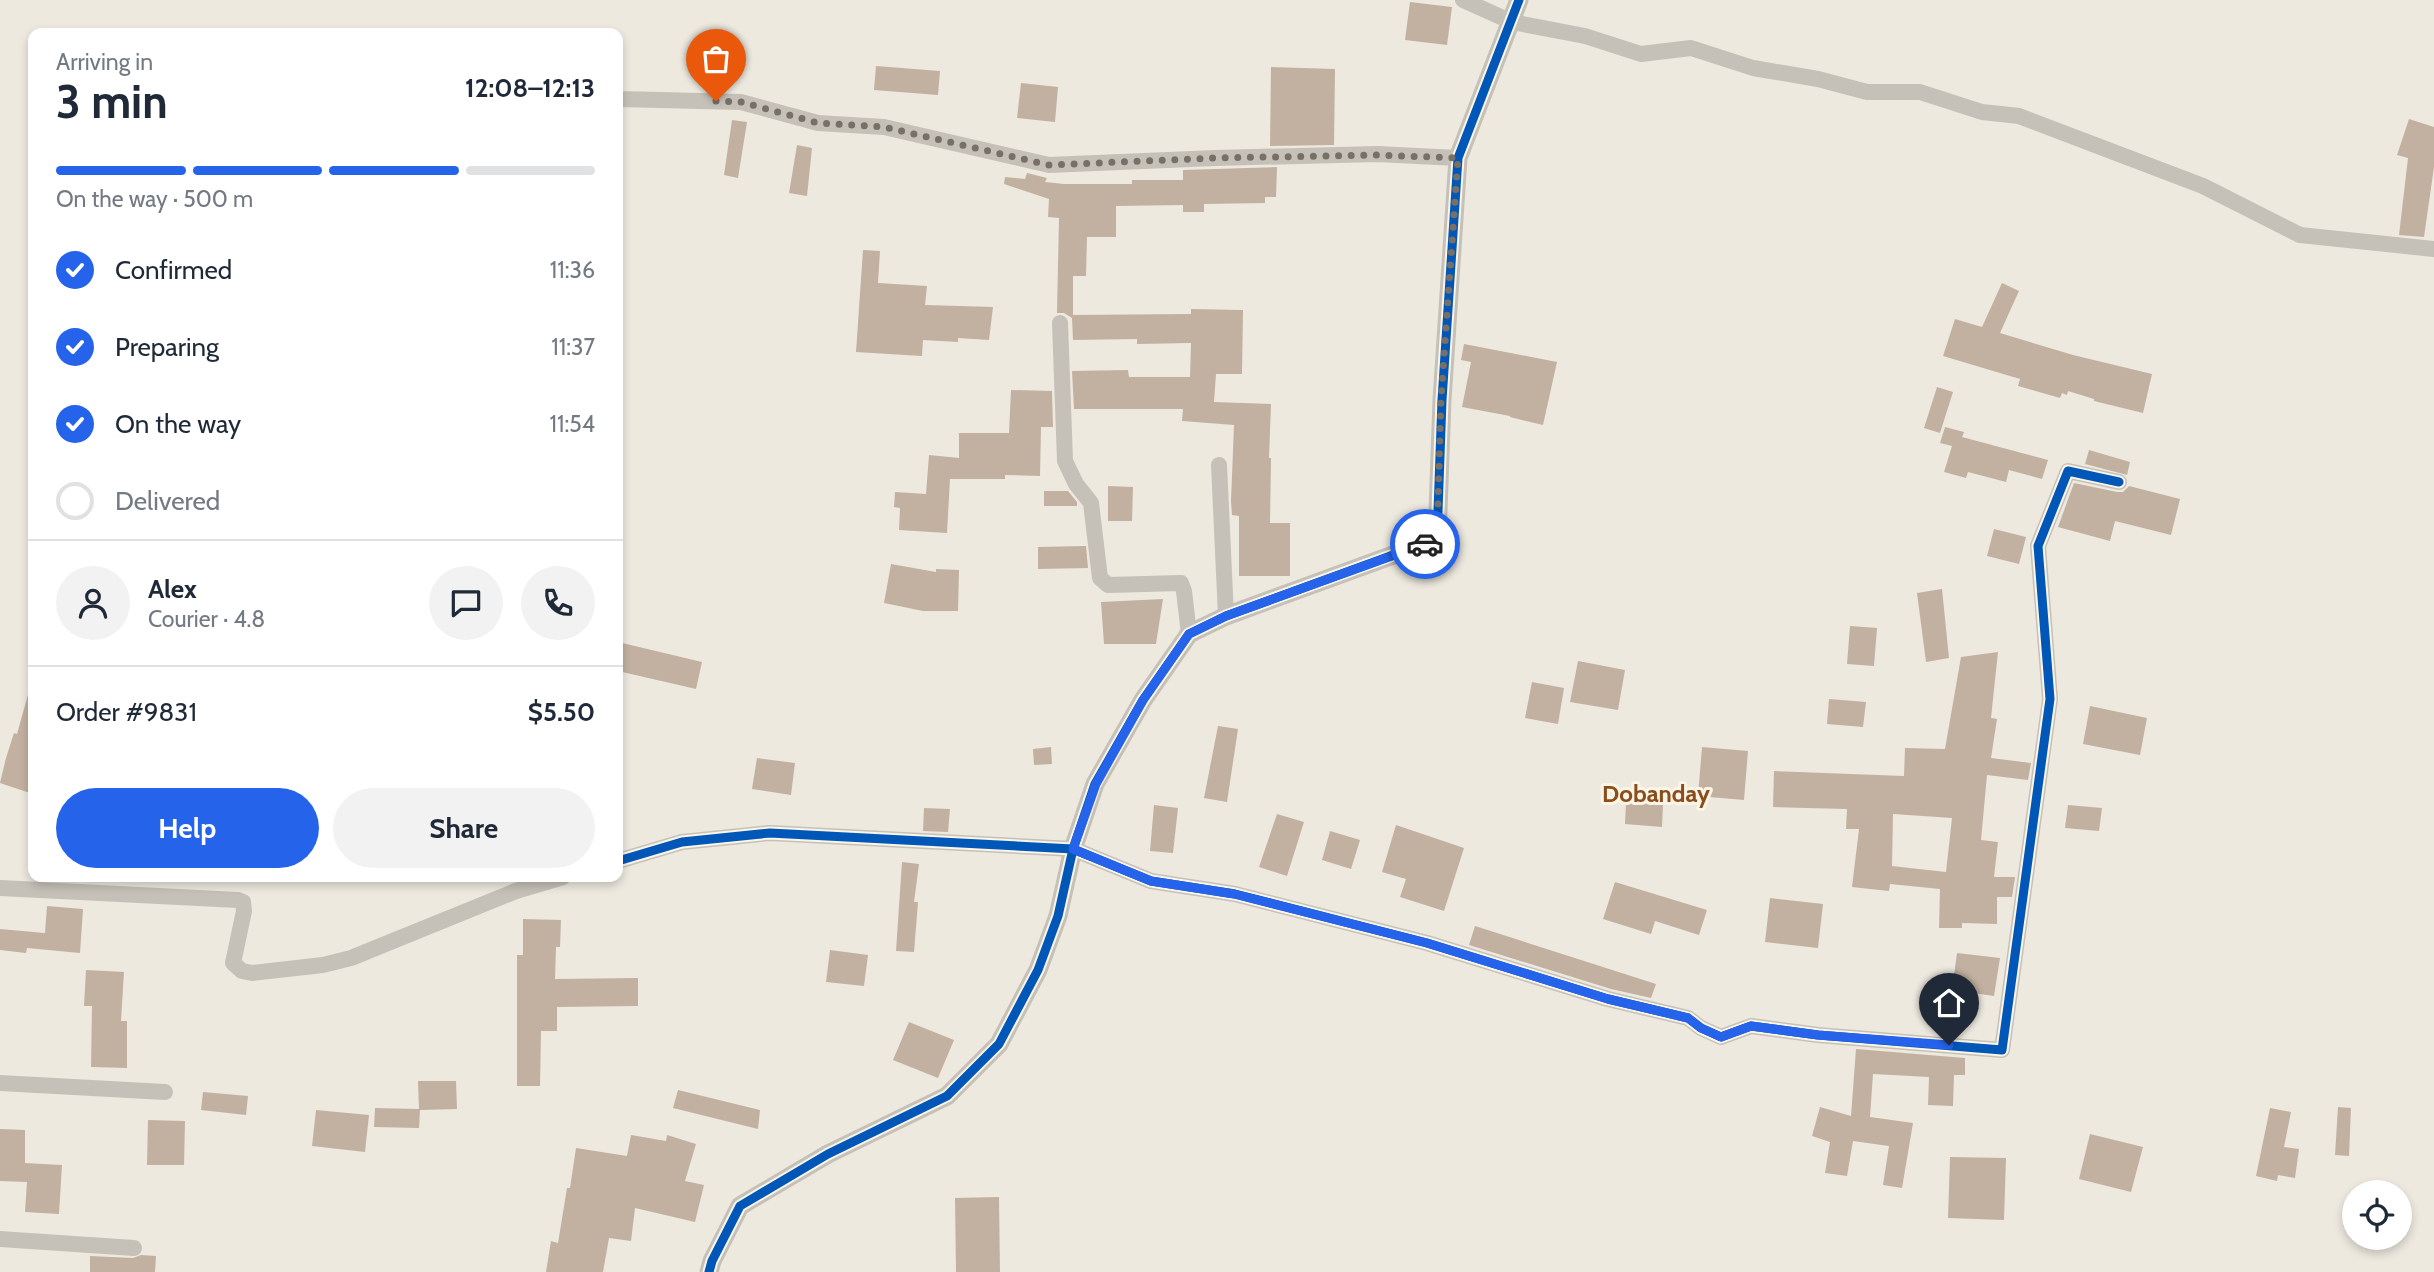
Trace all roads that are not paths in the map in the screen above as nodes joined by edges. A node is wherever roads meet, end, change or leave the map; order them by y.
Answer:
1 (1463, 0) edge
2 (1519, 0) edge
3 (1512, 22) junction
4 (623, 99) edge
5 (1458, 158) junction
6 (2434, 249) edge
7 (1060, 323) dead end
8 (1219, 465) dead end
9 (2119, 482) dead end
10 (1226, 616) junction
11 (1189, 634) junction
12 (1073, 849) junction
13 (623, 860) edge
14 (547, 882) edge
15 (0, 888) edge
16 (0, 1083) edge
17 (165, 1092) dead end
18 (0, 1239) edge
19 (134, 1248) dead end
20 (709, 1272) edge

1 - 3 street
2 - 3 street
3 - 5 street
3 - 6 street
4 - 5 street
5 - 10 street
7 - 11 street
8 - 10 street
9 - 12 street
10 - 11 street
11 - 12 street
12 - 13 street
12 - 20 street
14 - 15 street
16 - 17 street
18 - 19 street

